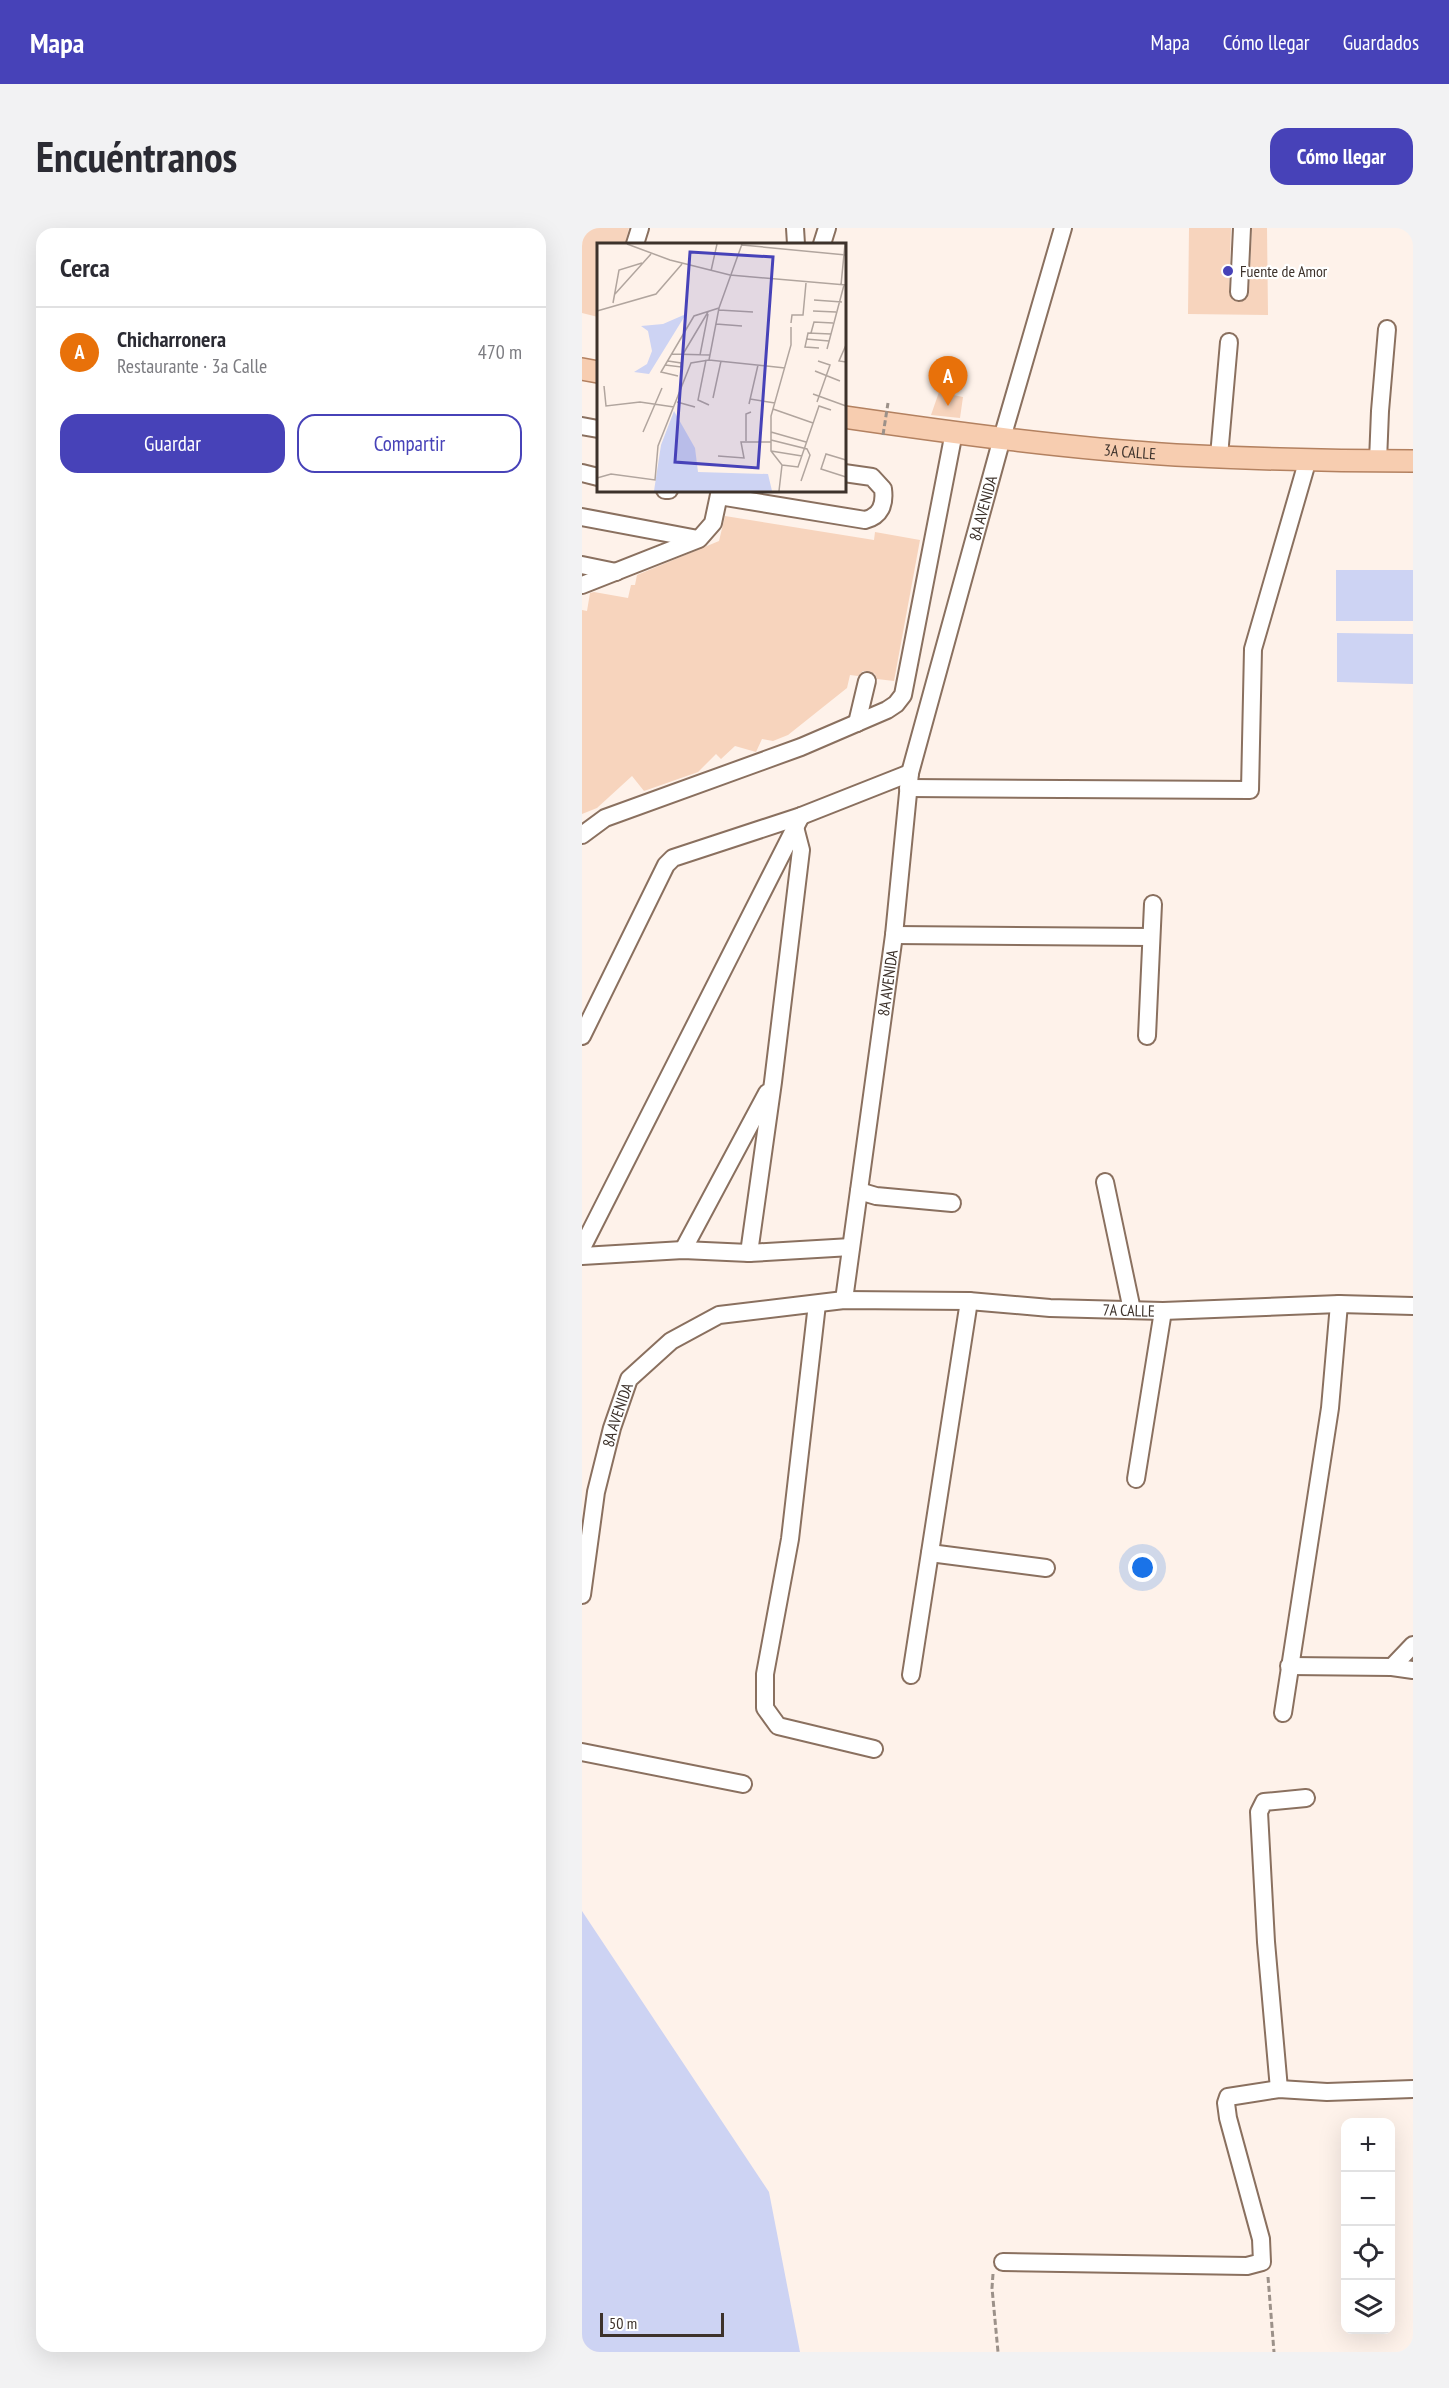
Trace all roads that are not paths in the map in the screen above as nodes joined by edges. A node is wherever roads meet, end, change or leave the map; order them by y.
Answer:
1 (640, 228) edge
2 (795, 228) edge
3 (827, 228) edge
4 (1063, 228) edge
5 (1242, 228) edge
6 (635, 243) edge
7 (796, 243) edge
8 (822, 243) edge
9 (1239, 292) dead end
10 (1387, 329) dead end
11 (1229, 342) dead end
12 (582, 369) edge
13 (597, 372) edge
14 (847, 418) edge
15 (582, 426) edge
16 (597, 429) edge
17 (954, 432) junction
18 (1002, 438) junction
19 (1219, 456) junction
20 (1308, 459) junction
21 (1378, 461) junction
22 (1413, 461) edge
23 (846, 473) edge
24 (582, 474) edge
25 (597, 477) edge
26 (720, 493) edge
27 (768, 497) edge
28 (582, 517) edge
29 (699, 539) junction
30 (582, 565) edge
31 (616, 572) junction
32 (582, 585) edge
33 (867, 681) dead end
34 (857, 723) junction
35 (909, 781) junction
36 (798, 821) junction
37 (582, 836) edge
38 (1153, 904) dead end
39 (894, 935) junction
40 (1151, 937) junction
41 (582, 1036) edge
42 (1147, 1036) dead end
43 (773, 1082) junction
44 (745, 1135) junction
45 (765, 1140) junction
46 (1105, 1182) dead end
47 (859, 1191) junction
48 (952, 1203) dead end
49 (851, 1247) junction
50 (582, 1248) edge
51 (683, 1250) junction
52 (749, 1253) junction
53 (582, 1256) edge
54 (844, 1300) junction
55 (969, 1301) junction
56 (817, 1304) junction
57 (1339, 1304) junction
58 (1413, 1306) edge
59 (1132, 1310) junction
60 (1163, 1311) junction
61 (1136, 1479) dead end
62 (930, 1553) junction
63 (1046, 1568) dead end
64 (582, 1595) edge
65 (1413, 1645) edge
66 (1289, 1666) junction
67 (1392, 1667) junction
68 (1413, 1670) edge
69 (911, 1675) dead end
70 (1282, 1713) dead end
71 (874, 1749) dead end
72 (582, 1752) edge
73 (742, 1784) dead end
74 (1306, 1798) dead end
75 (1279, 2089) junction
76 (1413, 2089) edge
77 (1003, 2262) road end

1 - 6 street
2 - 7 street
3 - 8 street
4 - 18 street, 8A AVENIDA
5 - 9 street
10 - 21 street
11 - 19 street
12 - 13 main road
14 - 17 main road, 3A CALLE
15 - 16 street
17 - 18 main road, 3A CALLE
17 - 34 street
18 - 19 main road, 3A CALLE
18 - 35 street, 8A AVENIDA
19 - 20 main road, 3A CALLE
20 - 21 main road, 3A CALLE
20 - 35 street
21 - 22 main road, 3A CALLE
23 - 27 street
24 - 25 street
26 - 27 street
26 - 29 street
28 - 29 street
29 - 31 street
30 - 31 street
31 - 32 street
33 - 34 street
34 - 37 street
35 - 36 street
35 - 39 street, 8A AVENIDA
36 - 41 street
36 - 43 street
36 - 50 street
38 - 40 street
39 - 40 street
39 - 47 street, 8A AVENIDA
40 - 42 street
43 - 44 street
43 - 45 street
44 - 45 street
44 - 51 street
45 - 52 street
46 - 59 street
47 - 48 street
47 - 49 street, 8A AVENIDA
49 - 52 street
49 - 54 street, 8A AVENIDA
51 - 52 street
51 - 53 street
54 - 55 street, 7A CALLE
54 - 56 street, 8A AVENIDA
55 - 59 street, 7A CALLE
55 - 62 street
56 - 64 street, 8A AVENIDA
56 - 71 street
57 - 58 street, 7A CALLE
57 - 60 street, 7A CALLE
57 - 66 street
59 - 60 street, 7A CALLE
60 - 61 street
62 - 63 street
62 - 69 street
65 - 67 street
66 - 67 street
66 - 70 street
67 - 68 street
72 - 73 street
74 - 75 street
75 - 76 street
75 - 77 street

